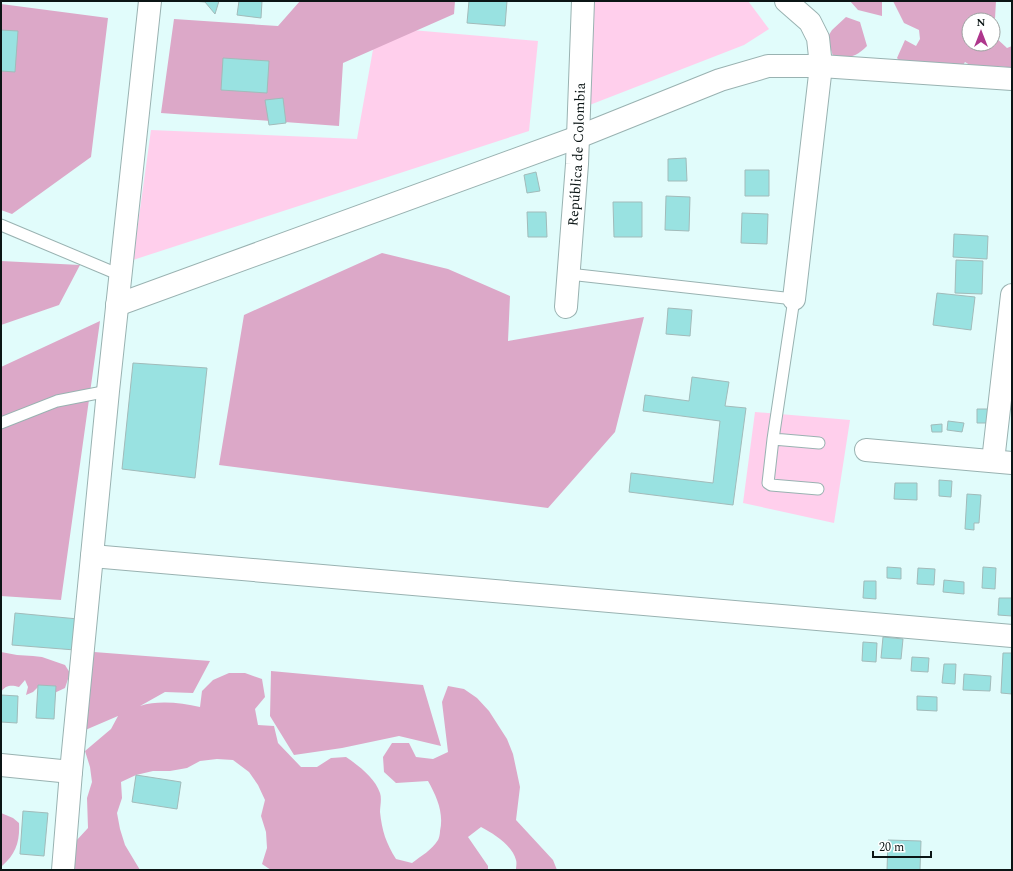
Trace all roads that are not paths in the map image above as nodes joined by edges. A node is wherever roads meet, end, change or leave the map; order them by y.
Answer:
1 (150, 1) edge
2 (583, 1) edge
3 (786, 1) edge
4 (821, 66) junction
5 (1012, 79) edge
6 (578, 137) junction
7 (1, 226) edge
8 (569, 274) junction
9 (120, 275) junction
10 (1012, 295) edge
11 (794, 299) junction
12 (117, 305) junction
13 (566, 307) dead end
14 (108, 391) junction
15 (1, 422) edge
16 (773, 439) junction
17 (819, 443) dead end
18 (866, 450) dead end
19 (1002, 462) edge
20 (818, 489) dead end
21 (92, 556) junction
22 (1012, 636) edge
23 (1, 765) edge
24 (71, 772) junction
25 (63, 870) edge

1 - 9 street
2 - 6 street, República de Colombia
3 - 4 street
4 - 5 street
4 - 6 street
4 - 11 street
6 - 8 street, República de Colombia
6 - 12 street
7 - 9 lane
8 - 11 lane
8 - 13 street, República de Colombia
9 - 12 street
10 - 19 street
11 - 16 lane
12 - 14 street
14 - 15 lane
14 - 21 street
16 - 17 lane
16 - 20 lane
18 - 19 street
21 - 22 street
21 - 24 street
23 - 24 street
24 - 25 street

